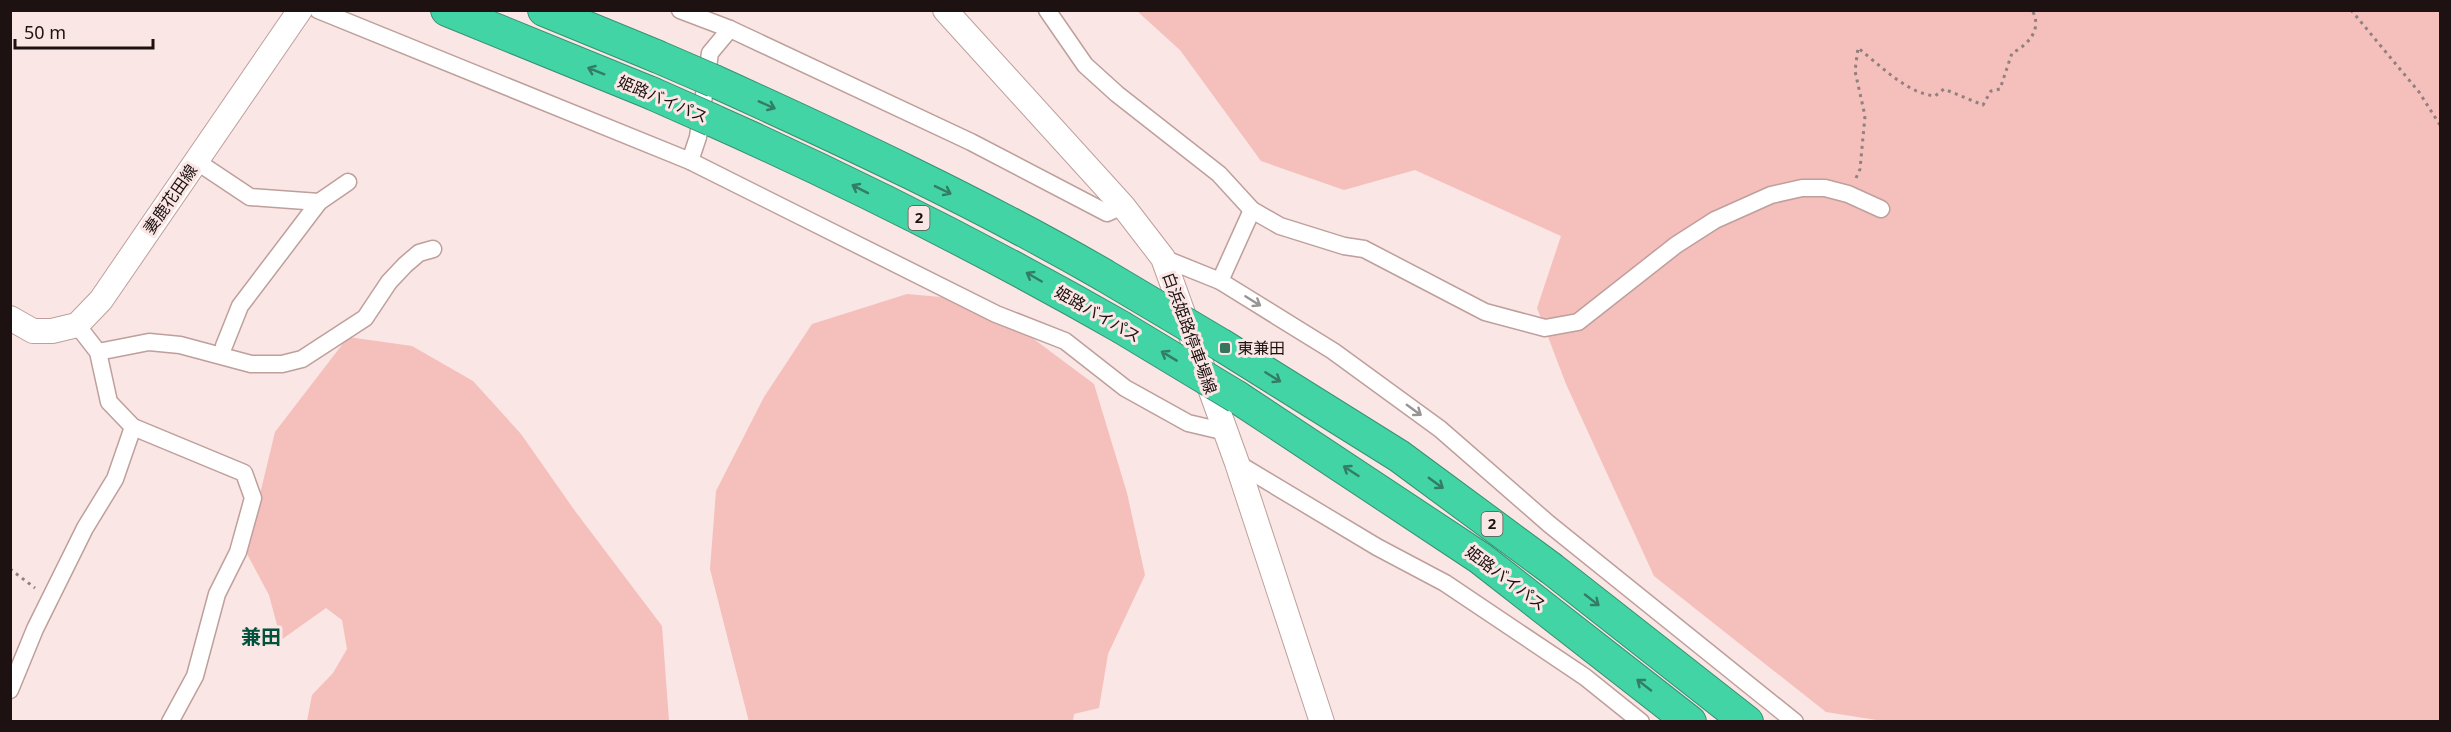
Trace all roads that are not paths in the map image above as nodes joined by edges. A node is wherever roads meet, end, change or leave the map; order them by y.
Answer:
1 (300, 10) edge
2 (318, 10) edge
3 (447, 10) edge
4 (544, 10) edge
5 (680, 10) edge
6 (945, 10) edge
7 (1047, 10) edge
8 (730, 29) junction
9 (196, 161) junction
10 (690, 161) junction
11 (348, 182) dead end
12 (319, 202) junction
13 (1123, 206) junction
14 (1881, 209) dead end
15 (1252, 210) junction
16 (433, 249) dead end
17 (1162, 258) junction
18 (1220, 280) junction
19 (10, 318) edge
20 (77, 325) junction
21 (224, 346) dead end
22 (98, 352) junction
23 (133, 427) junction
24 (1226, 432) junction
25 (1237, 463) junction
26 (10, 690) edge
27 (170, 722) edge
28 (1322, 722) edge
29 (1641, 722) edge
30 (1690, 722) edge
31 (1747, 722) edge
32 (1795, 722) edge

1 - 9 main road, 妻鹿花田線
2 - 10 street
30 -> 3 highway, 姫路バイパス / 2, bridge
4 -> 31 highway, 姫路バイパス / 2, bridge
5 - 8 street
6 - 13 main road, 白浜姫路停車場線
7 - 15 street
8 - 10 street
8 - 13 street
9 - 12 street
9 - 20 main road, 妻鹿花田線
10 - 24 street
11 - 12 street
12 - 21 street
13 - 17 main road, 白浜姫路停車場線
14 - 15 street
15 - 18 street
16 - 22 street
17 - 18 street
17 - 24 main road, 白浜姫路停車場線
18 -> 32 street
19 - 20 main road
20 - 22 street
22 - 23 street
23 - 26 street
23 - 27 street
24 - 25 main road, 白浜姫路停車場線
25 - 28 main road, 白浜姫路停車場線
25 - 29 street

